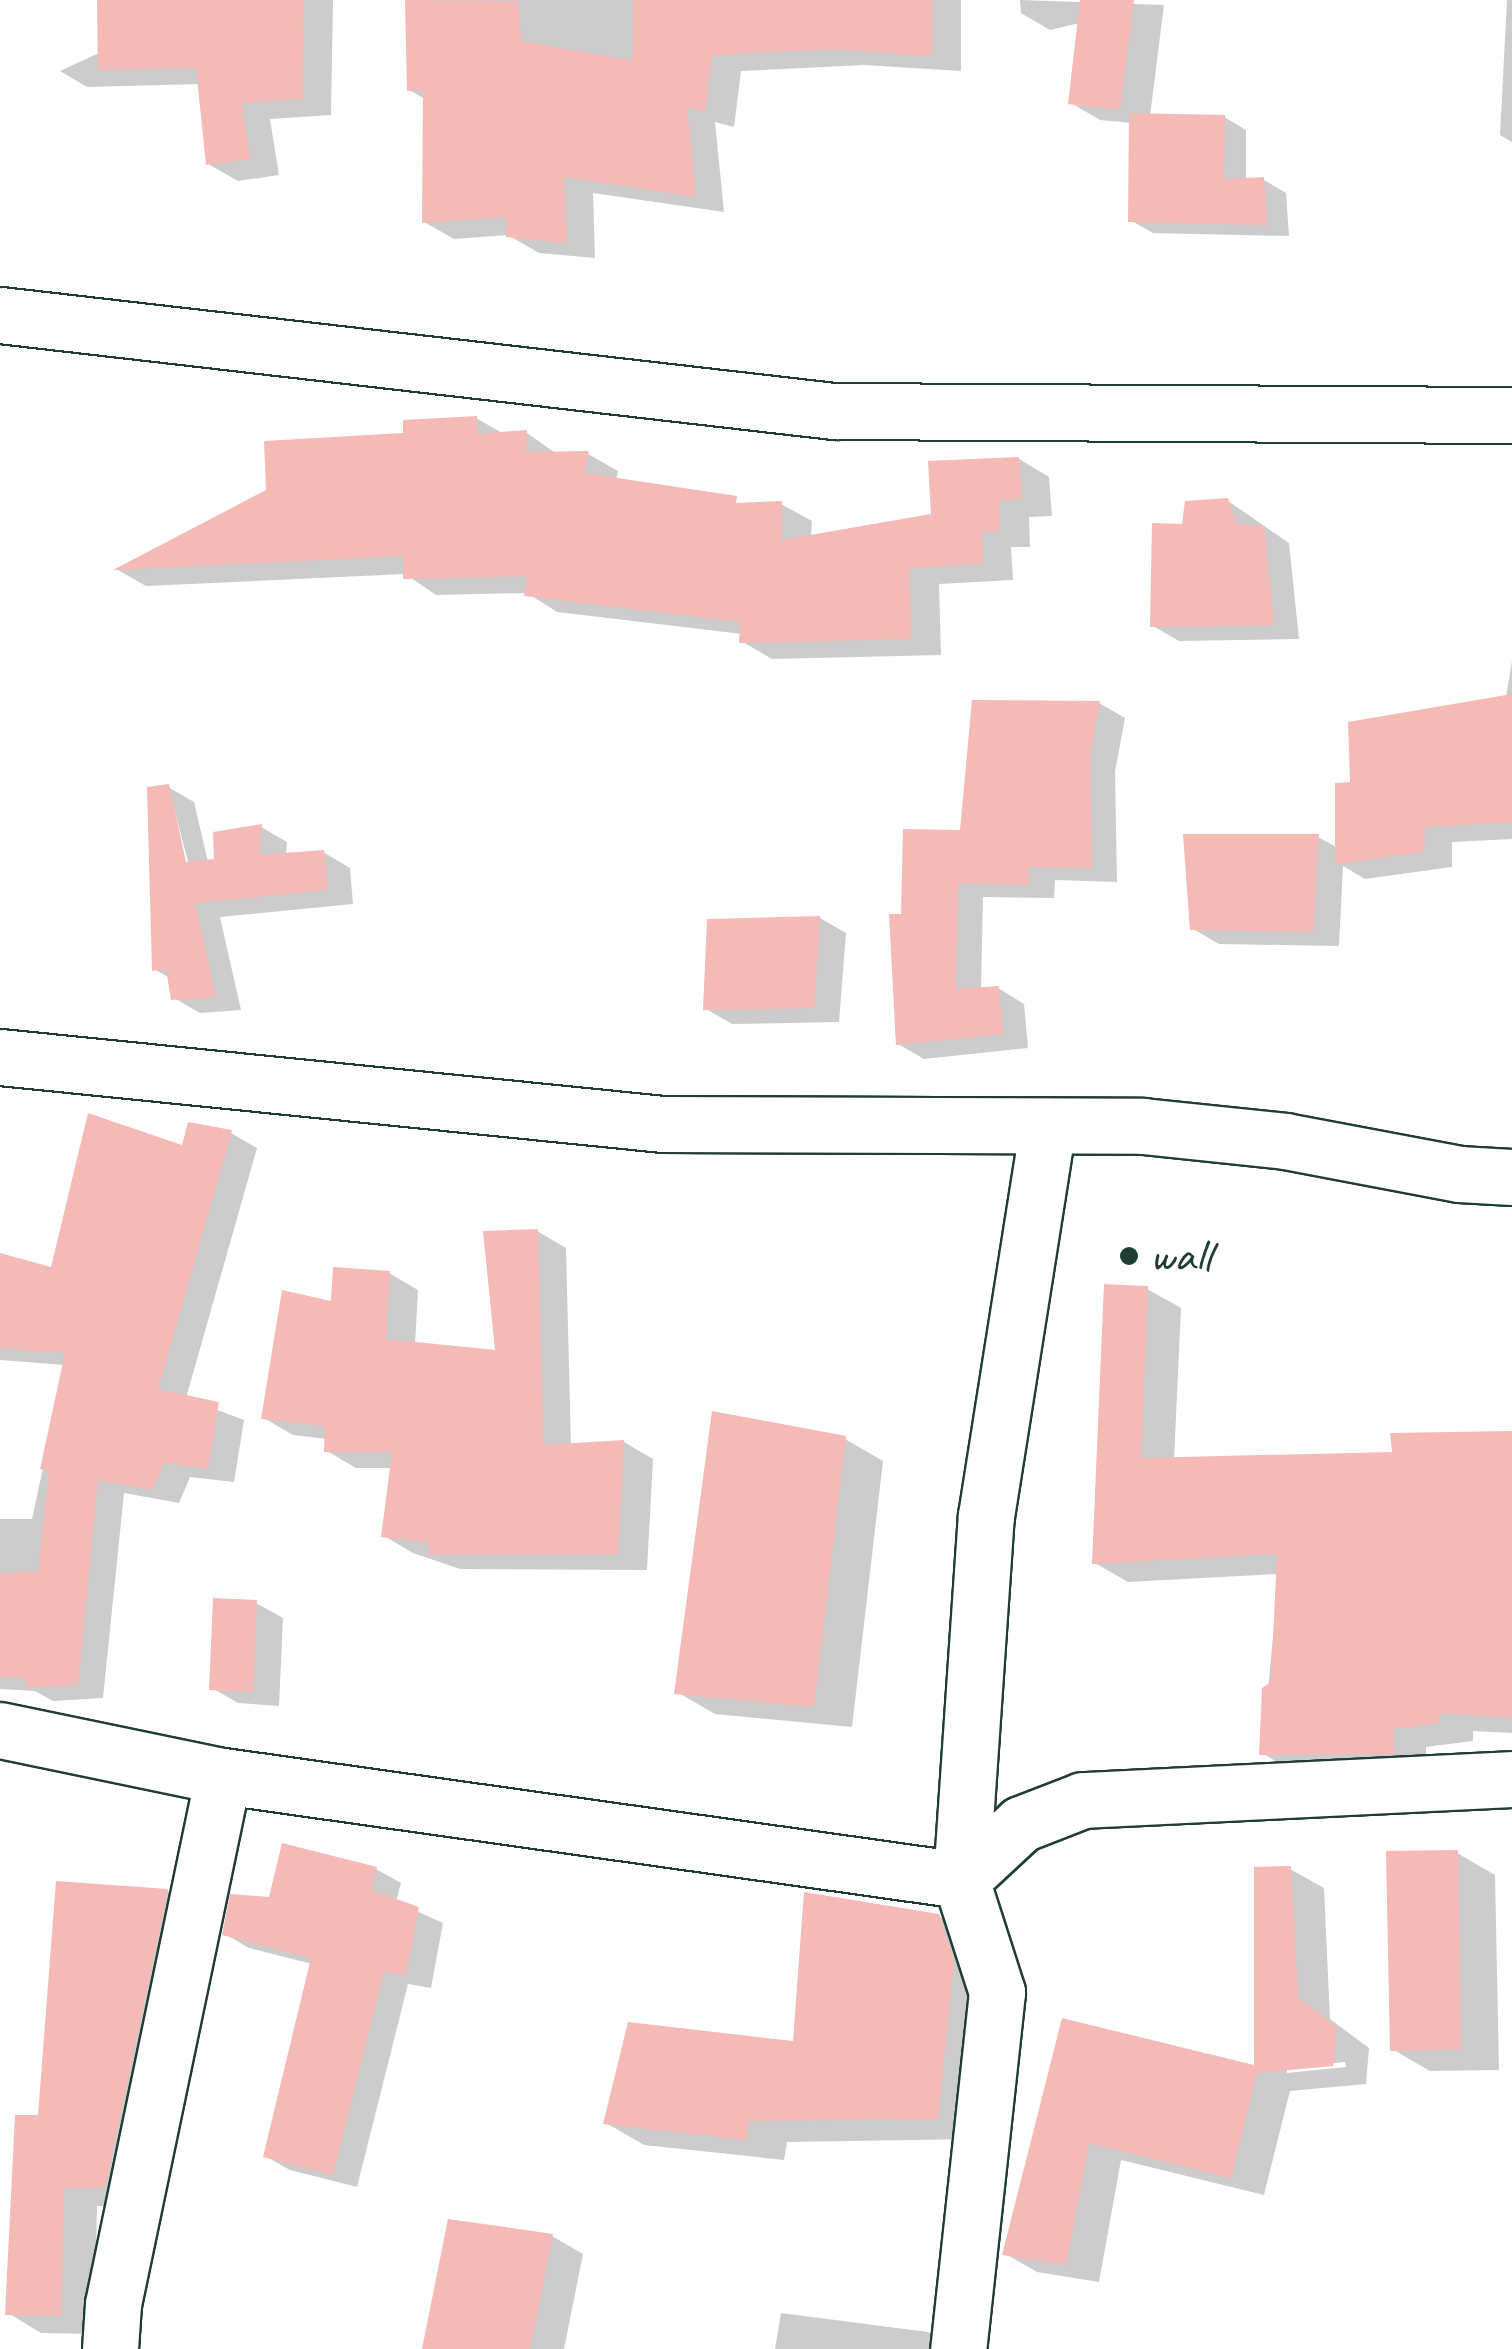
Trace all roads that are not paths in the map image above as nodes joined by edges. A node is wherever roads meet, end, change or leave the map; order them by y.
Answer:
1 (0, 315) edge
2 (1512, 415) edge
3 (0, 1057) edge
4 (1048, 1126) junction
5 (1512, 1178) edge
6 (0, 1730) edge
7 (223, 1776) junction
8 (1512, 1778) edge
9 (962, 1880) junction
10 (110, 2349) edge
11 (958, 2349) edge

1 - 2 street
3 - 4 street
4 - 5 street
4 - 9 street
6 - 7 street
7 - 9 street
7 - 10 street
8 - 9 street
9 - 11 street

